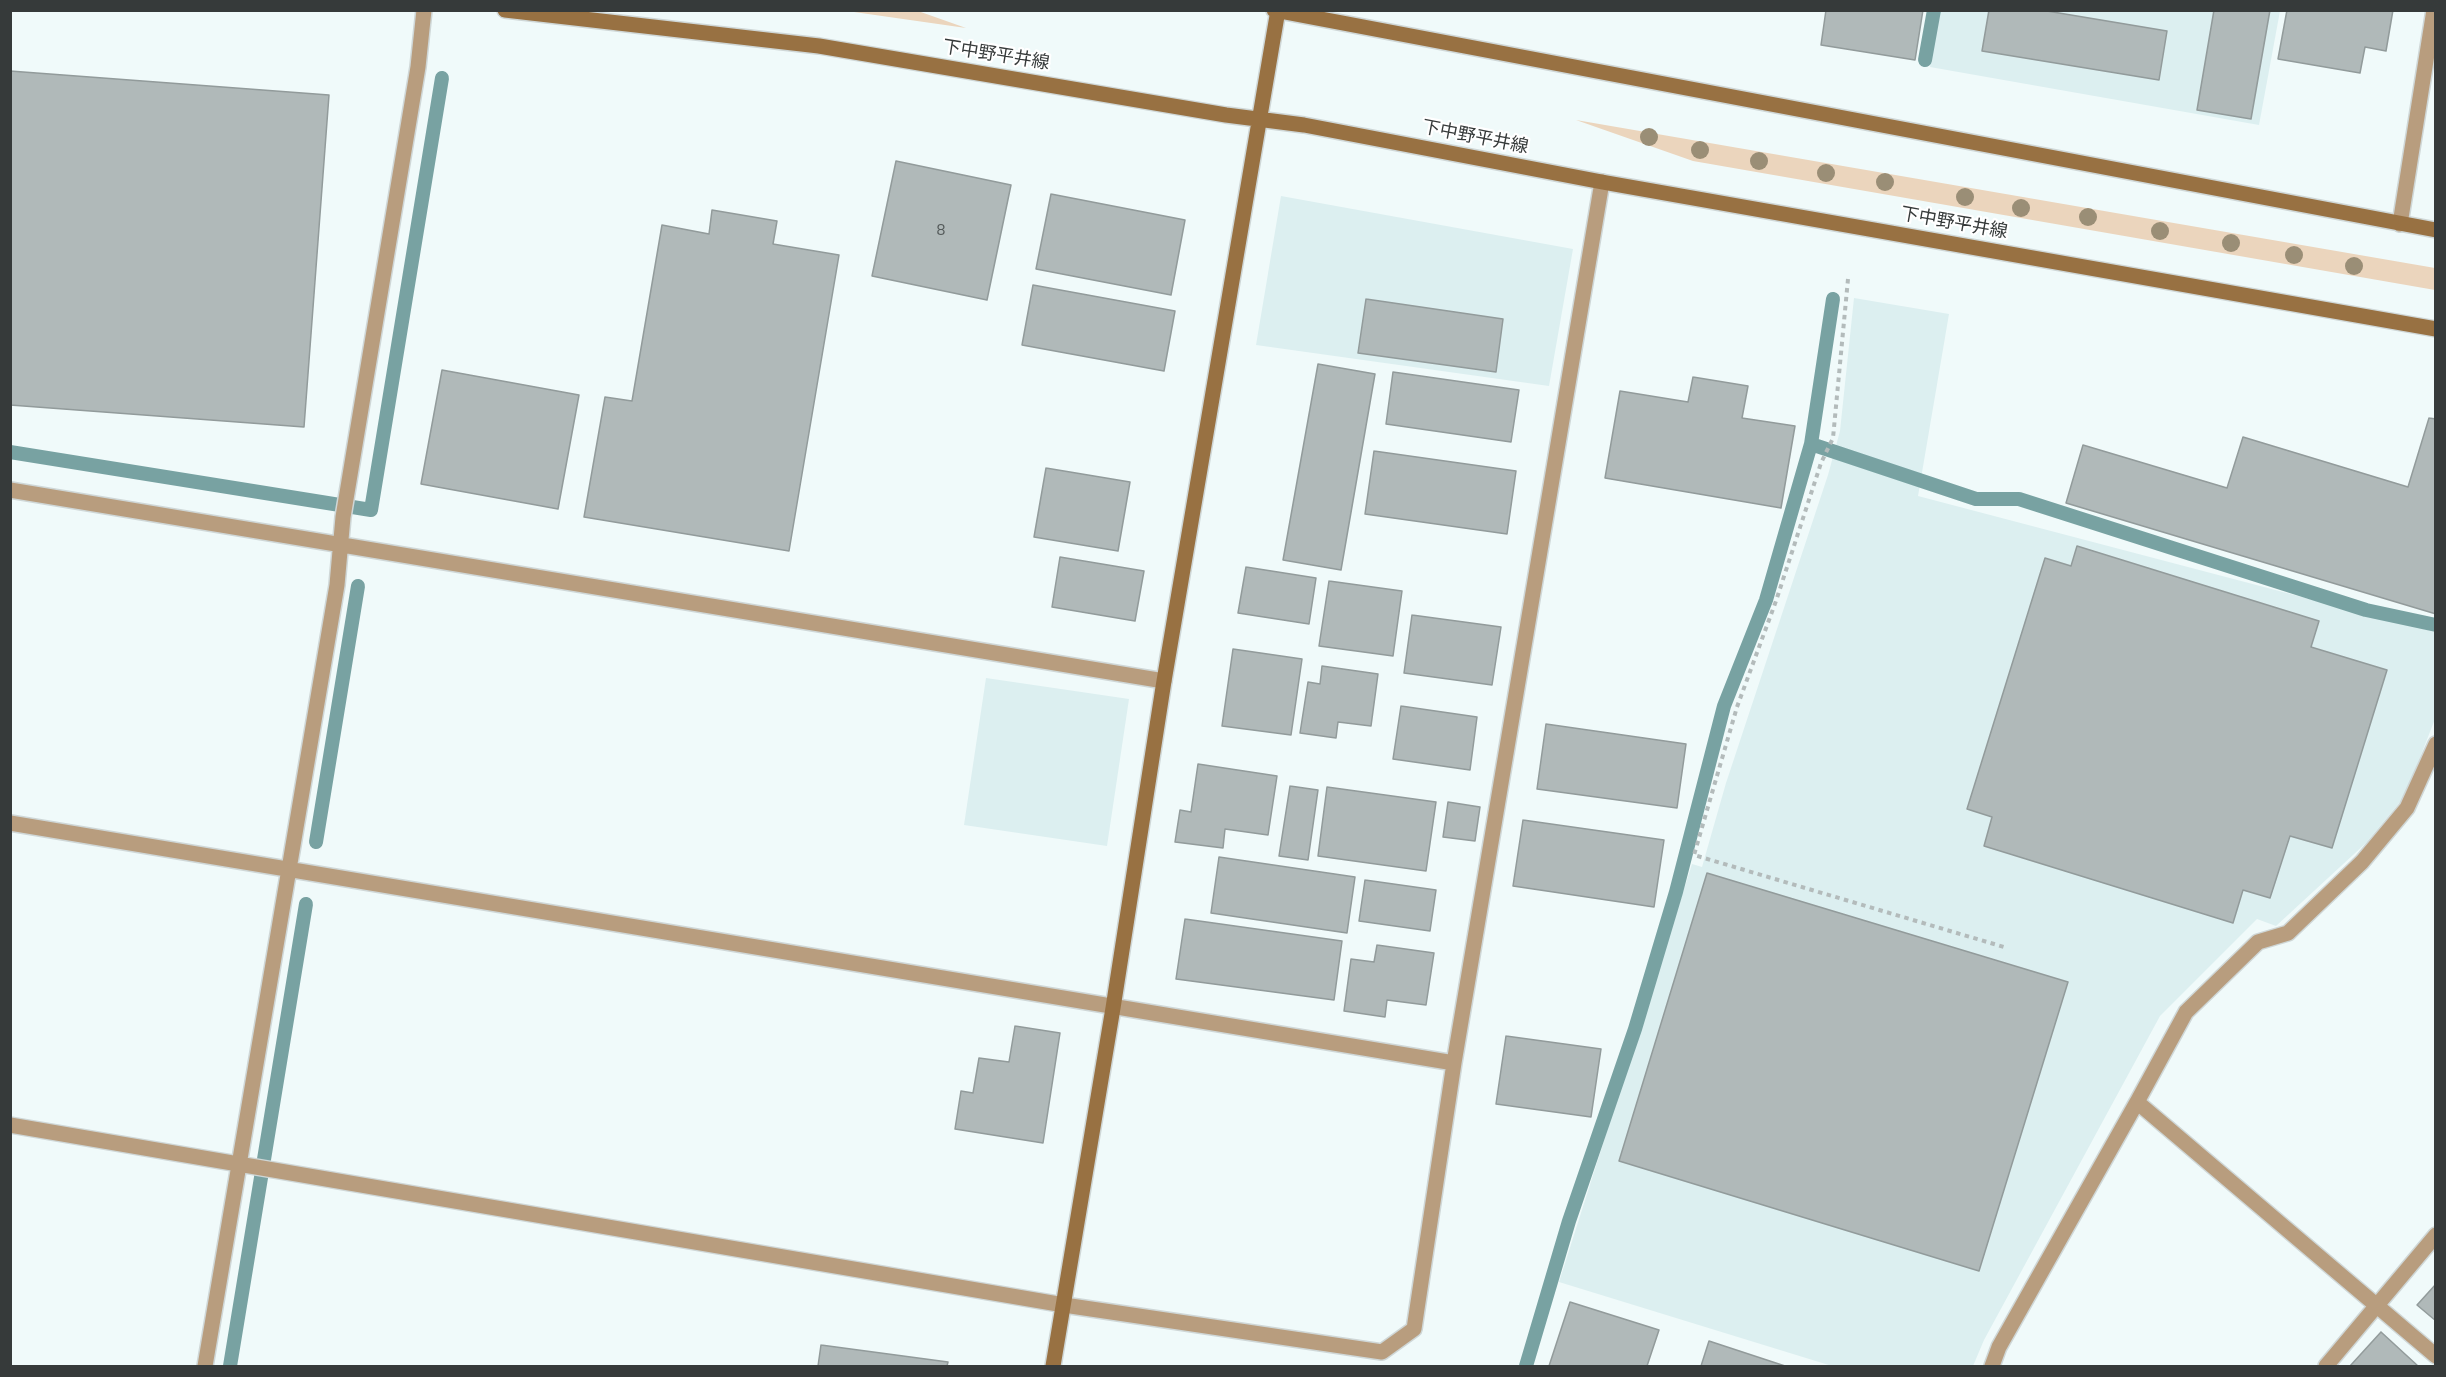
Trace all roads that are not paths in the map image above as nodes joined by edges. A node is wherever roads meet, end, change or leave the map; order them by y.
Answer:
1 (424, 10) edge
2 (504, 10) edge
3 (2434, 10) edge
4 (1277, 11) edge
5 (1258, 120) junction
6 (1602, 182) junction
7 (2400, 224) junction
8 (2436, 230) edge
9 (2436, 329) edge
10 (10, 490) edge
11 (340, 546) junction
12 (1164, 681) junction
13 (2436, 744) edge
14 (10, 824) edge
15 (289, 870) junction
16 (1113, 1008) junction
17 (1454, 1063) junction
18 (2137, 1101) junction
19 (10, 1125) edge
20 (238, 1164) junction
21 (2436, 1235) edge
22 (1064, 1305) junction
23 (2376, 1308) junction
24 (2436, 1356) edge
25 (205, 1366) edge
26 (1053, 1366) edge
27 (1992, 1366) edge
28 (2326, 1366) edge

1 - 11 street
2 - 5 street, 下中野平井線
3 - 7 street
4 - 5 street
4 - 7 street
5 - 6 street, 下中野平井線
5 - 12 street
6 - 9 street, 下中野平井線
6 - 17 street
7 - 8 street
10 - 11 street
11 - 12 street
11 - 15 street
12 - 16 street
13 - 18 street
14 - 15 street
15 - 16 street
15 - 20 street
16 - 17 street
16 - 22 street
17 - 22 street
18 - 23 street
18 - 27 street
19 - 20 street
20 - 22 street
20 - 25 street
21 - 23 street
22 - 26 street
23 - 24 street
23 - 28 street

